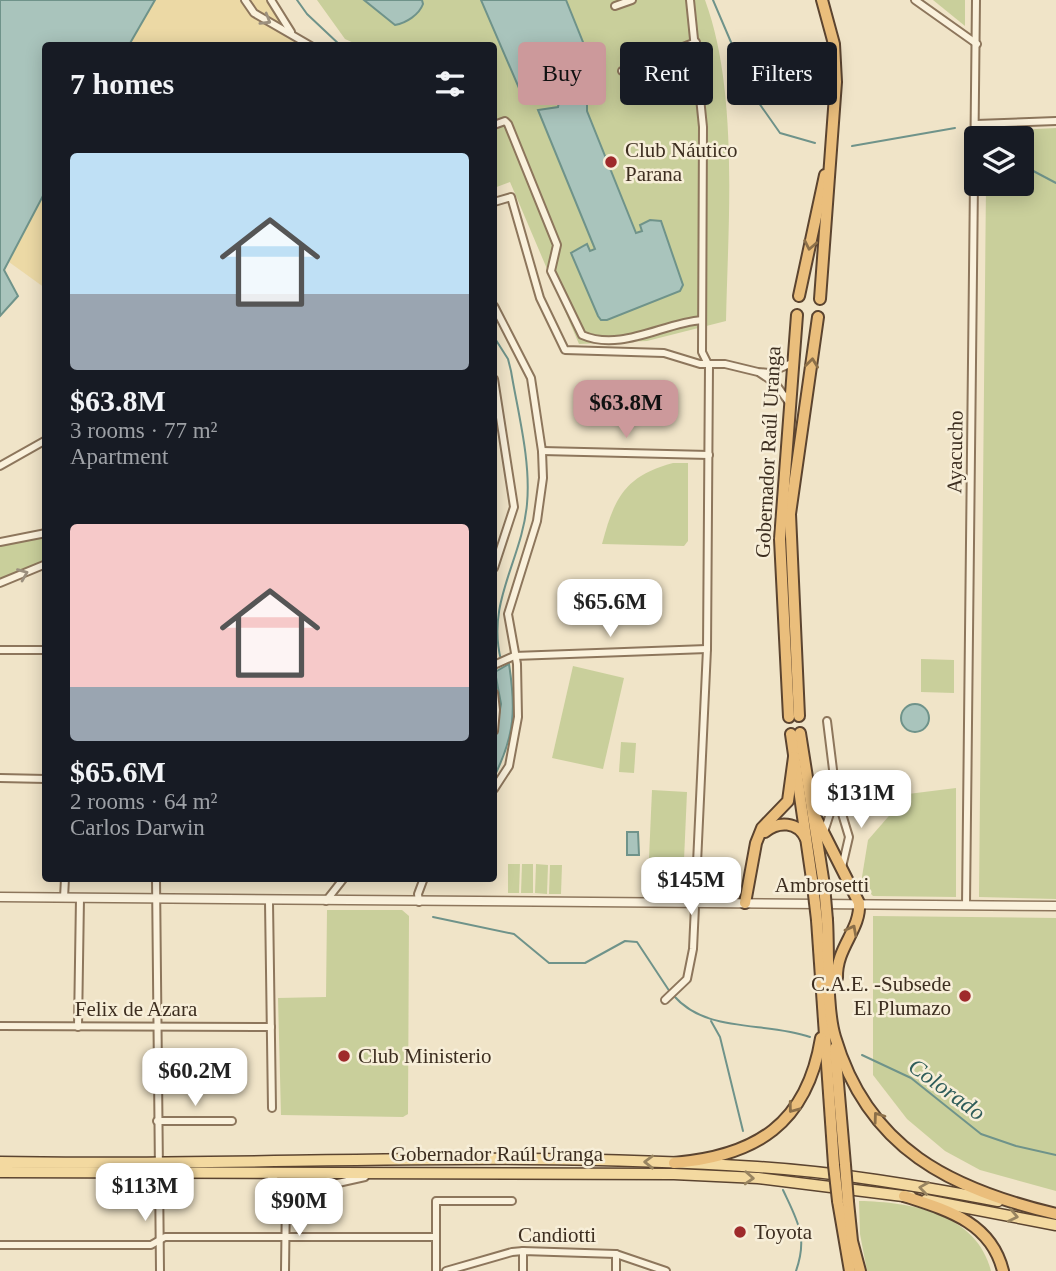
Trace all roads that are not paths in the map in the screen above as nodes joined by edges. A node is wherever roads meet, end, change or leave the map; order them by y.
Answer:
1 (245, 0) edge
2 (271, 0) edge
3 (632, 0) edge
4 (690, 0) edge
5 (822, 0) edge
6 (915, 0) edge
7 (976, 0) edge
8 (615, 6) dead end
9 (292, 34) junction
10 (696, 41) joint
11 (305, 42) edge
12 (977, 44) junction
13 (1056, 121) edge
14 (497, 124) edge
15 (976, 124) junction
16 (830, 159) junction
17 (497, 201) edge
18 (799, 296) dead end
19 (820, 299) dead end
20 (497, 312) edge
21 (797, 315) dead end
22 (818, 317) dead end
23 (702, 320) junction
24 (792, 363) junction
25 (709, 366) junction
26 (758, 372) junction
27 (497, 398) edge
28 (790, 404) junction
29 (42, 442) edge
30 (542, 451) junction
31 (709, 455) junction
32 (0, 466) edge
33 (42, 534) edge
34 (0, 542) edge
35 (497, 559) edge
36 (42, 567) edge
37 (0, 583) edge
38 (707, 649) junction
39 (0, 650) edge
40 (42, 650) edge
41 (512, 656) junction
42 (497, 664) edge
43 (827, 721) dead end
44 (794, 757) junction
45 (0, 778) edge
46 (42, 779) edge
47 (497, 784) edge
48 (836, 794) junction
49 (814, 814) junction
50 (824, 833) junction
51 (756, 843) junction
52 (814, 849) junction
53 (842, 867) junction
54 (65, 882) edge
55 (156, 882) edge
56 (341, 882) edge
57 (422, 882) edge
58 (0, 897) edge
59 (64, 898) junction
60 (80, 898) junction
61 (156, 900) junction
62 (326, 901) junction
63 (270, 902) junction
64 (419, 902) junction
65 (696, 902) junction
66 (745, 902) junction
67 (859, 903) junction
68 (966, 905) junction
69 (1056, 906) edge
70 (822, 920) junction
71 (665, 1000) dead end
72 (832, 1004) junction
73 (823, 1021) junction
74 (0, 1026) edge
75 (78, 1027) junction
76 (156, 1027) junction
77 (271, 1027) junction
78 (834, 1035) junction
79 (272, 1108) dead end
80 (157, 1121) junction
81 (232, 1121) dead end
82 (0, 1162) edge
83 (674, 1163) junction
84 (839, 1165) junction
85 (157, 1170) junction
86 (0, 1172) edge
87 (267, 1173) junction
88 (385, 1174) junction
89 (904, 1196) junction
90 (512, 1201) dead end
91 (843, 1201) junction
92 (288, 1203) junction
93 (1016, 1204) junction
94 (1056, 1214) edge
95 (1056, 1225) edge
96 (286, 1237) junction
97 (436, 1237) junction
98 (159, 1241) junction
99 (0, 1245) edge
100 (523, 1251) junction
101 (616, 1254) junction
102 (160, 1271) edge
103 (285, 1271) edge
104 (436, 1271) edge
105 (446, 1271) edge
106 (523, 1271) edge
107 (616, 1271) edge
108 (666, 1271) edge
109 (850, 1271) edge
110 (860, 1271) edge
111 (1003, 1271) edge

1 -> 9 street
2 - 9 street
3 - 8 street
4 - 10 street
5 - 16 highway
6 - 12 street
7 - 12 street, Ayacucho
9 - 11 street
10 - 23 street
12 - 15 street, Ayacucho
13 - 15 street
14 - 23 street
15 - 68 street, Ayacucho
16 -> 18 highway
16 - 19 highway
17 - 25 street
20 - 30 street
21 - 24 highway, Gobernador Raúl Uranga
28 -> 22 highway, Gobernador Raúl Uranga
23 - 25 street
24 - 26 street
24 - 28 highway, Gobernador Raúl Uranga
25 - 26 street
25 - 31 street
26 - 28 street
27 - 35 street
29 - 32 street
30 - 31 street
30 - 41 street
31 - 38 street
33 - 34 street
37 -> 36 street
38 - 41 street
38 - 65 street
39 - 40 street
41 - 42 street
41 - 47 street
43 - 48 street
44 - 49 highway, Gobernador Raúl Uranga
44 - 51 highway
44 - 52 highway, Gobernador Raúl Uranga
45 - 46 street
48 - 50 street
48 - 53 street
49 - 50 highway
49 - 52 highway, Gobernador Raúl Uranga
50 - 52 street
50 - 53 highway
51 - 52 highway
51 - 66 highway
52 - 70 highway, Gobernador Raúl Uranga, bridge
53 - 67 highway
54 - 59 street
55 - 61 street
56 - 62 street
57 - 64 street
58 - 59 street, Ambrosetti
59 - 60 street, Ambrosetti
60 - 61 street, Ambrosetti
60 - 75 street
61 - 63 street, Ambrosetti
61 - 76 street
62 - 63 street, Ambrosetti
62 - 64 street, Ambrosetti
63 - 77 street
64 - 65 street, Ambrosetti
65 - 66 street, Ambrosetti
65 - 71 street
66 - 67 street, Ambrosetti
67 - 68 street, Ambrosetti
72 -> 67 highway
68 - 69 street, Ambrosetti
70 - 72 highway, Gobernador Raúl Uranga
70 - 73 highway, Gobernador Raúl Uranga
72 - 78 highway, Gobernador Raúl Uranga
73 -> 83 highway
73 - 84 highway, Gobernador Raúl Uranga
74 - 75 street, Felix de Azara
75 - 76 street, Felix de Azara
76 - 77 street, Felix de Azara
76 - 80 street
77 - 79 street
78 - 84 highway
93 -> 78 highway, Gobernador Raúl Uranga
80 - 81 street
80 - 85 street
82 - 85 main road
83 -> 85 main road, Gobernador Raúl Uranga
93 -> 83 main road, Gobernador Raúl Uranga
84 - 91 highway, bridge
85 - 86 main road
85 - 87 main road, Gobernador Raúl Uranga
85 - 98 street
87 - 88 main road, Gobernador Raúl Uranga
87 - 92 street
88 -> 89 main road, Gobernador Raúl Uranga
88 - 92 street
89 -> 95 main road, Gobernador Raúl Uranga
89 - 111 highway
90 - 97 street
91 - 109 highway
91 - 110 highway
92 - 96 street
93 - 94 highway, Gobernador Raúl Uranga
96 - 97 street
96 - 98 street
96 - 103 street
97 - 104 street
98 - 99 street
98 - 102 street
100 - 101 street, Candiotti
100 - 105 street, Candiotti
100 - 106 street
101 - 107 street
101 - 108 street, Candiotti

